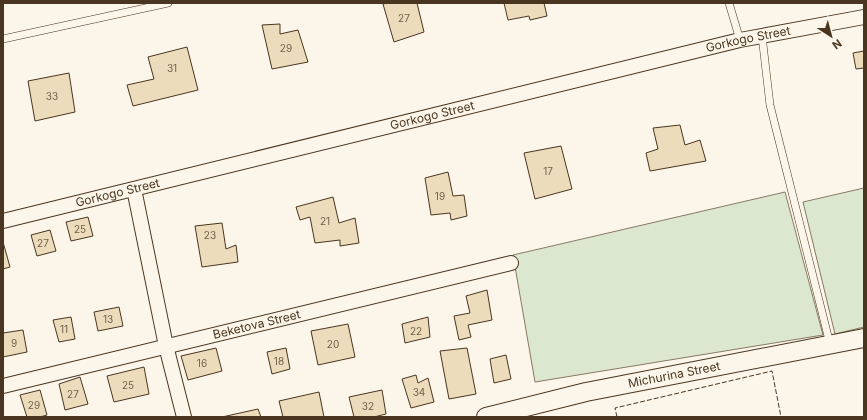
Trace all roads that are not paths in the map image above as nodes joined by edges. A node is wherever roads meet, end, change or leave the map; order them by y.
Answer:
1 (168, 3) edge
2 (729, 3) edge
3 (864, 17) edge
4 (762, 36) junction
5 (3, 39) edge
6 (740, 40) junction
7 (134, 189) junction
8 (3, 221) edge
9 (511, 263) dead end
10 (864, 338) edge
11 (830, 344) junction
12 (166, 346) junction
13 (3, 386) edge
14 (184, 417) edge
15 (486, 417) edge

1 - 5 lane
2 - 6 lane
3 - 4 street, Gorkogo Street
4 - 6 street, Gorkogo Street
4 - 11 lane
6 - 7 street, Gorkogo Street
7 - 8 street, Gorkogo Street
7 - 12 street
9 - 12 street, Beketova Street
10 - 11 street, Michurina Street
11 - 15 street, Michurina Street
12 - 13 street, Beketova Street
12 - 14 street

